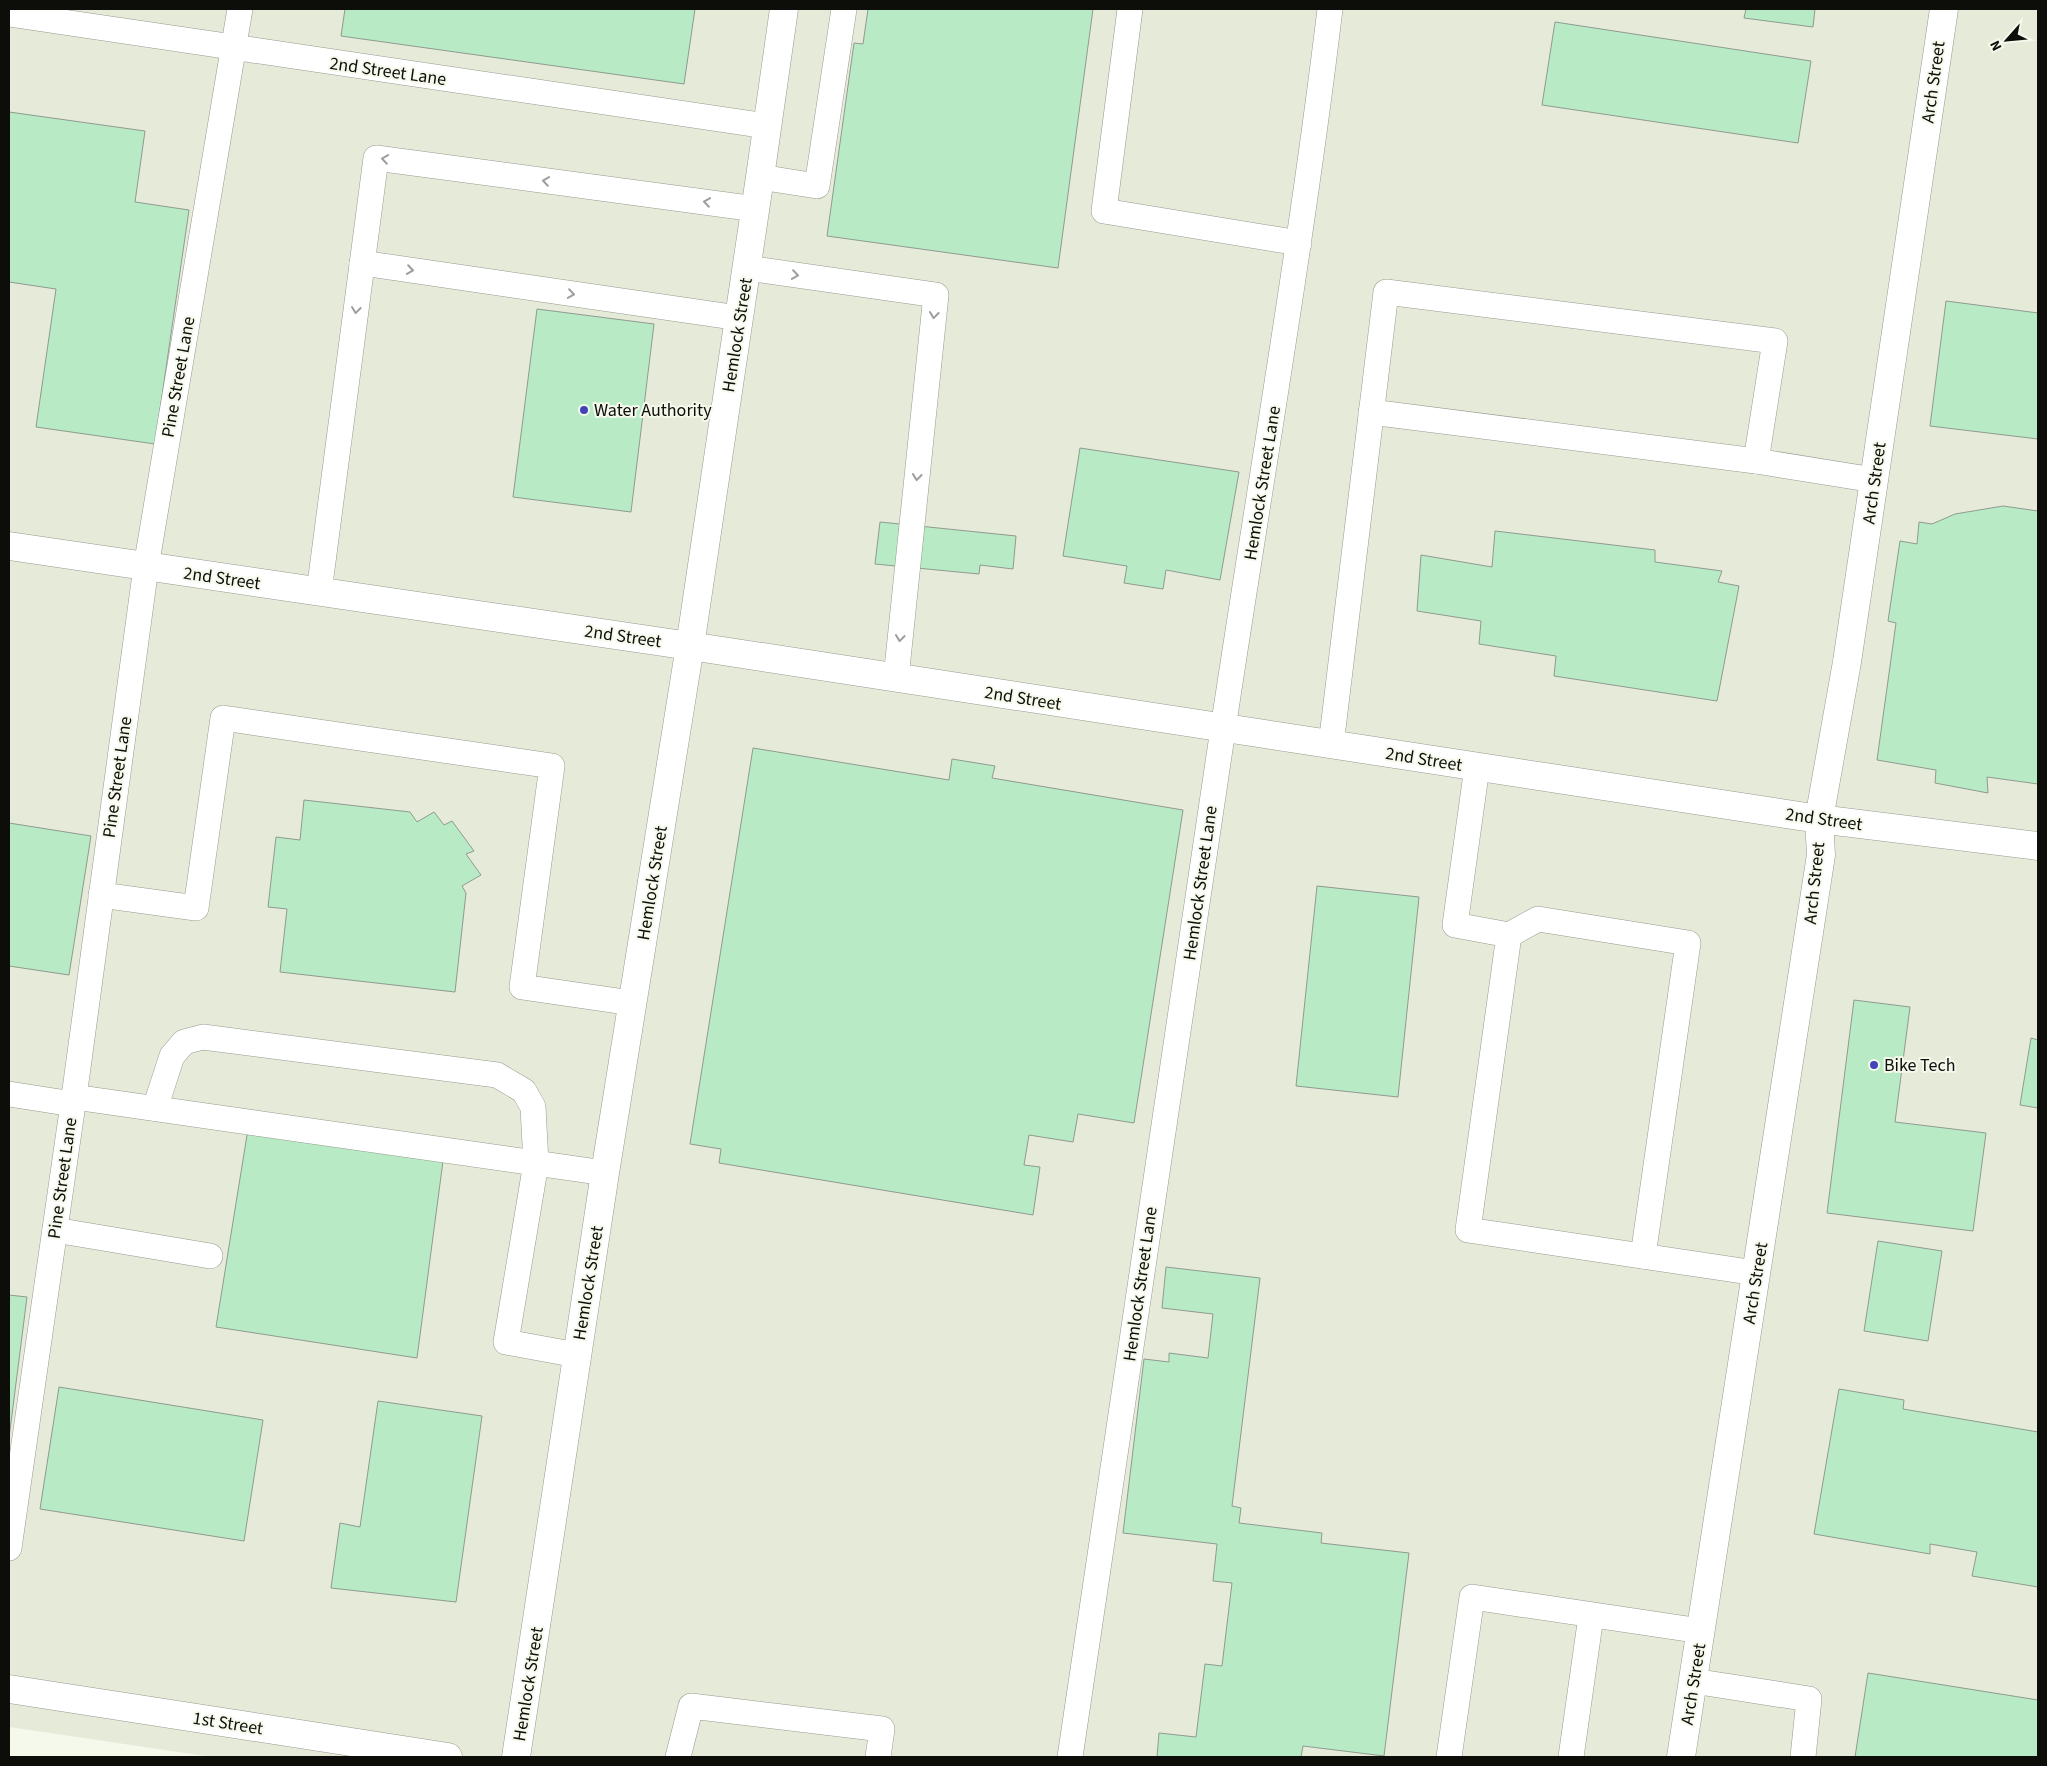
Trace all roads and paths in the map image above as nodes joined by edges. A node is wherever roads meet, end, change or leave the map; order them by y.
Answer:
1 (240, 9) edge
2 (784, 9) edge
3 (844, 9) edge
4 (1130, 9) edge
5 (1330, 9) edge
6 (1944, 9) edge
7 (9, 14) edge
8 (234, 48) junction
9 (767, 126) junction
10 (760, 177) junction
11 (756, 209) junction
12 (1299, 243) junction
13 (362, 263) junction
14 (747, 268) junction
15 (739, 318) junction
16 (1371, 412) junction
17 (1756, 461) junction
18 (1874, 480) junction
19 (9, 546) edge
20 (146, 567) junction
21 (319, 592) junction
22 (690, 646) junction
23 (896, 678) junction
24 (1223, 729) junction
25 (1331, 745) junction
26 (1477, 767) junction
27 (1819, 819) junction
28 (2038, 846) edge
29 (101, 895) junction
30 (1509, 935) junction
31 (632, 1003) junction
32 (9, 1094) edge
33 (73, 1100) junction
34 (155, 1108) junction
35 (536, 1163) junction
36 (605, 1173) junction
37 (55, 1230) junction
38 (210, 1256) dead end
39 (1643, 1256) junction
40 (1756, 1273) junction
41 (577, 1356) junction
42 (9, 1548) edge
43 (1591, 1616) junction
44 (1701, 1631) junction
45 (1693, 1681) junction
46 (9, 1690) edge
47 (448, 1757) edge
48 (516, 1757) edge
49 (678, 1757) edge
50 (878, 1757) edge
51 (1070, 1757) edge
52 (1449, 1757) edge
53 (1571, 1757) edge
54 (1681, 1757) edge
55 (1803, 1757) edge

1 - 8 lane, Pine Street Lane
2 - 9 street, Hemlock Street
3 - 10 lane
4 - 12 lane
5 - 12 lane, Hemlock Street Lane
6 - 18 street, Arch Street
7 - 8 lane, 2nd Street Lane
8 - 9 lane, 2nd Street Lane
8 - 20 lane, Pine Street Lane
9 - 10 street, Hemlock Street
10 - 11 street, Hemlock Street
11 -> 13 lane
11 - 14 street, Hemlock Street
12 - 24 lane, Hemlock Street Lane
13 -> 15 lane
13 -> 21 lane
14 - 15 street, Hemlock Street
14 -> 23 lane
15 - 22 street, Hemlock Street
16 - 17 lane
16 - 17 lane
16 - 25 lane
17 - 18 lane
18 - 27 street, Arch Street
19 - 20 street, 2nd Street
20 - 21 street, 2nd Street
20 - 29 lane, Pine Street Lane
21 - 22 street, 2nd Street
22 - 23 street, 2nd Street
22 - 31 street, Hemlock Street
23 - 24 street, 2nd Street
24 - 25 street, 2nd Street
24 - 51 lane, Hemlock Street Lane
25 - 26 street, 2nd Street
26 - 27 street, 2nd Street
26 - 30 lane
27 - 28 street, 2nd Street
27 - 40 street, Arch Street
29 - 31 lane
29 - 33 lane, Pine Street Lane
30 - 39 lane
30 - 39 lane
31 - 36 street, Hemlock Street
32 - 33 lane
33 - 34 lane
33 - 37 lane, Pine Street Lane
34 - 35 lane
34 - 35 lane
35 - 36 lane
35 - 41 lane
36 - 41 street, Hemlock Street
37 - 38 lane
37 - 42 lane, Pine Street Lane
39 - 40 lane
40 - 44 street, Arch Street
41 - 48 street, Hemlock Street
43 - 44 lane
43 - 52 lane
43 - 53 lane
44 - 45 street, Arch Street
45 - 54 street, Arch Street
45 - 55 lane
46 - 47 street, 1st Street
49 - 50 lane

